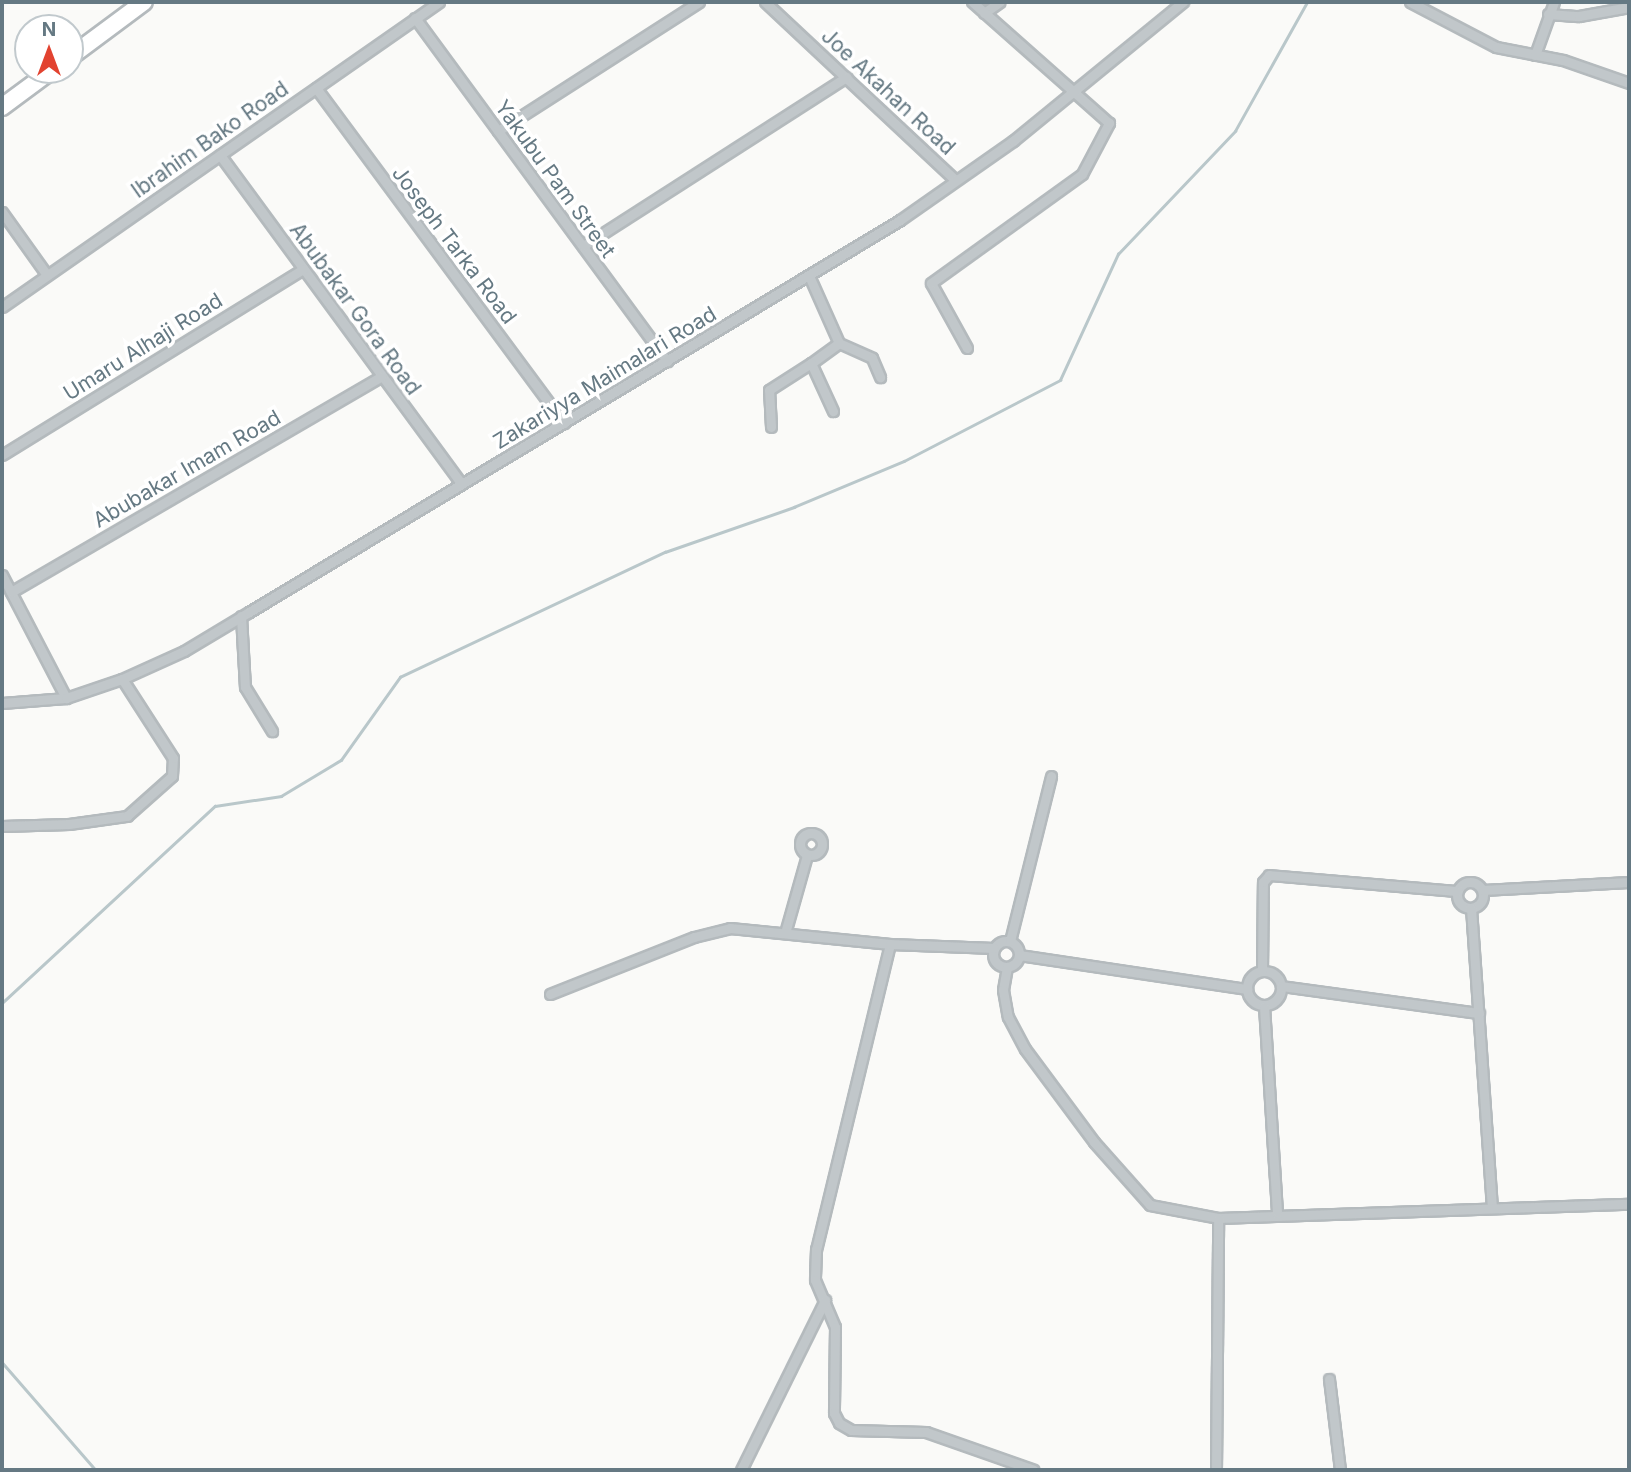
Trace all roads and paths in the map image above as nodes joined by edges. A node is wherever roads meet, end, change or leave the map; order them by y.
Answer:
1 (127, 2) edge
2 (144, 2) edge
3 (439, 2) edge
4 (699, 2) edge
5 (765, 2) edge
6 (972, 2) edge
7 (1000, 2) edge
8 (1183, 2) edge
9 (1410, 2) edge
10 (1554, 2) edge
11 (1629, 7) edge
12 (984, 13) junction
13 (1549, 14) junction
14 (415, 18) junction
15 (84, 34) edge
16 (84, 47) edge
17 (1535, 55) junction
18 (846, 77) junction
19 (1629, 83) edge
20 (18, 84) edge
21 (33, 84) edge
22 (316, 88) junction
23 (1069, 92) junction
24 (2, 96) edge
25 (2, 107) edge
26 (498, 131) junction
27 (220, 155) junction
28 (955, 180) junction
29 (2, 212) edge
30 (583, 246) junction
31 (303, 269) junction
32 (47, 275) junction
33 (810, 278) junction
34 (2, 307) edge
35 (839, 343) junction
36 (967, 348) dead end
37 (667, 361) junction
38 (811, 363) junction
39 (382, 376) junction
40 (880, 377) dead end
41 (832, 411) dead end
42 (564, 423) junction
43 (771, 426) dead end
44 (2, 455) edge
45 (462, 484) junction
46 (2, 575) edge
47 (11, 592) junction
48 (241, 616) junction
49 (122, 679) junction
50 (66, 698) junction
51 (2, 703) edge
52 (272, 731) dead end
53 (1051, 776) dead end
54 (2, 826) edge
55 (807, 855) dead end
56 (1629, 881) edge
57 (1483, 890) junction
58 (1457, 891) junction
59 (1471, 908) junction
60 (785, 933) junction
61 (1010, 941) junction
62 (890, 944) junction
63 (994, 948) junction
64 (1019, 955) junction
65 (1007, 967) junction
66 (1262, 971) junction
67 (1282, 986) junction
68 (1247, 989) junction
69 (550, 994) dead end
70 (1264, 1006) junction
71 (1479, 1013) junction
72 (1629, 1204) edge
73 (1492, 1206) junction
74 (1277, 1213) junction
75 (1218, 1218) junction
76 (825, 1300) junction
77 (1329, 1379) dead end
78 (741, 1470) edge
79 (1034, 1470) edge
80 (1216, 1470) edge
81 (1340, 1470) edge

1 - 15 highway
2 - 16 highway
3 - 14 street, Ibrahim Bako Road
4 - 26 street
5 - 18 street, Joe Akahan Road
6 - 12 street
7 - 12 street
8 - 23 street, Zakariyya Maimalari Road
9 - 17 street
10 - 13 street
11 - 13 street
12 - 23 street
13 - 17 street
14 - 22 street, Ibrahim Bako Road
14 - 26 street, Yakubu Pam Street
17 - 19 street
18 - 28 street, Joe Akahan Road
18 - 30 street
20 - 24 highway
21 - 25 highway
22 - 27 street, Ibrahim Bako Road
22 - 42 street, Joseph Tarka Road
23 - 28 street, Zakariyya Maimalari Road
23 - 36 street
26 - 30 street, Yakubu Pam Street
27 - 31 street, Abubakar Gora Road
27 - 32 street, Ibrahim Bako Road
28 - 33 street, Zakariyya Maimalari Road
29 - 32 street
30 - 37 street, Yakubu Pam Street
31 - 39 street, Abubakar Gora Road
31 - 44 street, Umaru Alhaji Road
32 - 34 street, Ibrahim Bako Road
33 - 35 street
33 - 37 street, Zakariyya Maimalari Road
35 - 38 street
35 - 40 street
37 - 42 street, Zakariyya Maimalari Road
38 - 41 street
38 - 43 street
39 - 45 street, Abubakar Gora Road
39 - 47 street, Abubakar Imam Road
42 - 45 street, Zakariyya Maimalari Road
45 - 48 street, Zakariyya Maimalari Road
46 - 47 street
47 - 50 street
48 - 49 street, Zakariyya Maimalari Road
48 - 52 street
49 - 50 street, Zakariyya Maimalari Road
49 - 54 street
50 - 51 street, Zakariyya Maimalari Road
53 - 61 street
55 - 60 street
56 - 57 street
57 - 58 street
57 - 59 street
58 - 59 street
58 - 66 street
59 - 71 street
60 - 62 street
60 - 69 street
61 - 63 street
61 - 64 street
62 - 63 street
62 - 76 street
63 - 65 street
64 - 65 street
64 - 68 street
65 - 75 street
66 - 67 street
66 - 68 street
67 - 70 street
67 - 71 street
68 - 70 street
70 - 74 street
71 - 73 street
72 - 73 street
73 - 74 street
74 - 75 street
75 - 80 street
76 - 78 street
76 - 79 street
77 - 81 street

